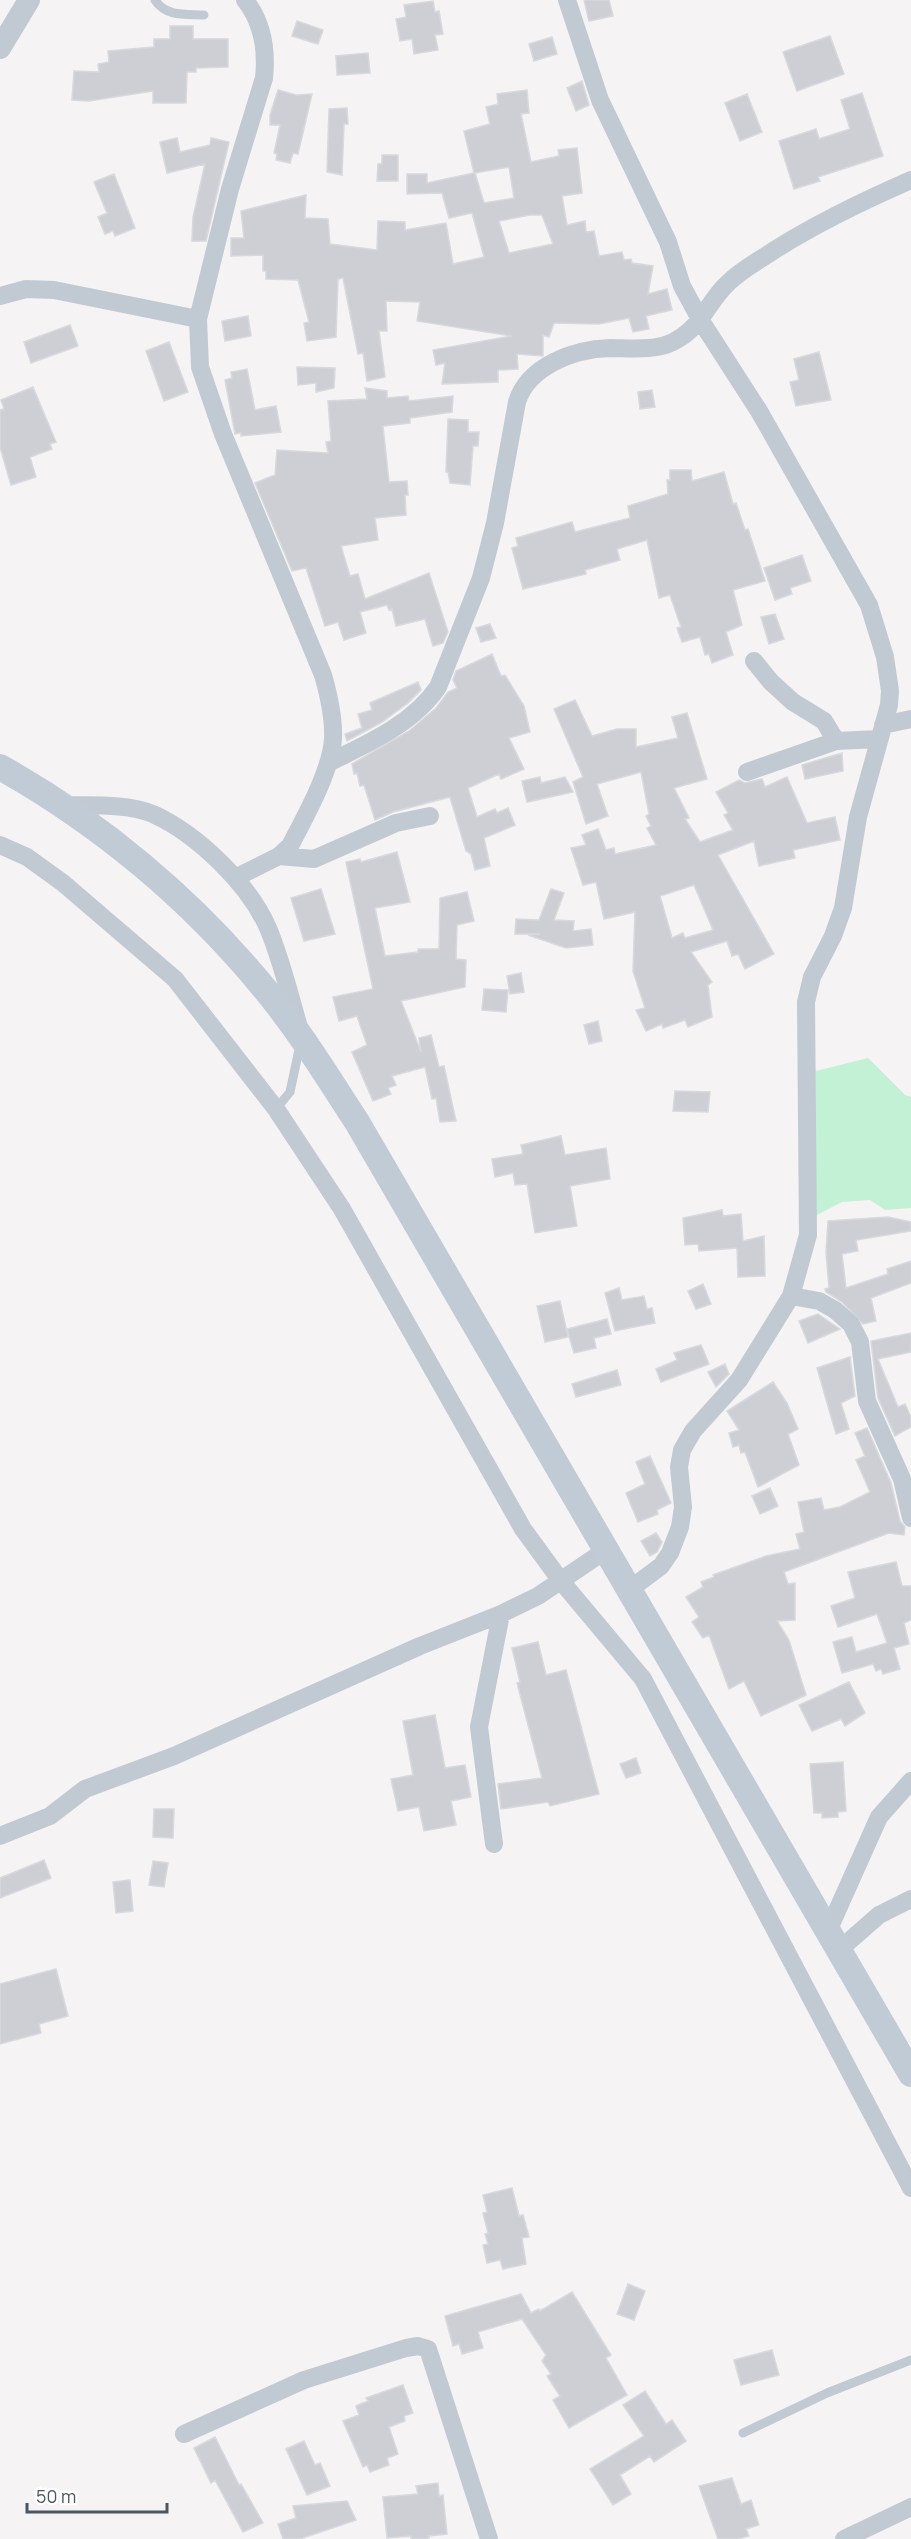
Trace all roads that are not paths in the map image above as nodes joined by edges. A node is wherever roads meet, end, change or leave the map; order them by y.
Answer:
1 (29, 0) edge
2 (155, 0) edge
3 (246, 0) edge
4 (567, 0) edge
5 (204, 15) dead end
6 (0, 48) edge
7 (911, 180) edge
8 (0, 296) edge
9 (198, 319) junction
10 (701, 321) junction
11 (754, 661) dead end
12 (911, 719) edge
13 (881, 732) junction
14 (836, 741) junction
15 (328, 763) junction
16 (0, 767) edge
17 (747, 772) dead end
18 (61, 805) junction
19 (430, 816) dead end
20 (0, 845) edge
21 (279, 856) junction
22 (235, 878) junction
23 (302, 1037) junction
24 (276, 1109) junction
25 (791, 1296) junction
26 (911, 1518) edge
27 (606, 1550) junction
28 (561, 1581) junction
29 (629, 1590) junction
30 (501, 1614) junction
31 (911, 1781) edge
32 (0, 1836) edge
33 (495, 1844) dead end
34 (911, 1899) edge
35 (834, 1940) junction
36 (911, 2074) edge
37 (911, 2188) edge
38 (911, 2360) edge
39 (743, 2433) dead end
40 (184, 2434) dead end
41 (911, 2507) edge
42 (489, 2539) edge
43 (844, 2539) edge

1 - 6 street
2 - 5 lane
3 - 9 street
4 - 10 street
7 - 10 street
8 - 9 street
9 - 15 street
10 - 13 street
10 - 15 street
11 - 14 street
12 - 13 street
13 - 14 street
13 - 25 street
14 - 17 street
15 - 21 street
16 - 18 main road
18 - 22 street
18 - 23 main road
19 - 21 street
20 - 24 street
21 - 22 street
22 - 23 street
23 - 24 lane
23 - 27 main road
24 - 28 street
25 - 26 street
25 - 29 street
27 - 28 street
27 - 29 main road
28 - 30 street
28 - 37 street
29 - 35 main road
30 - 32 street
30 - 33 street
31 - 35 street
34 - 35 street
35 - 36 main road
38 - 39 lane
40 - 42 street
41 - 43 street

